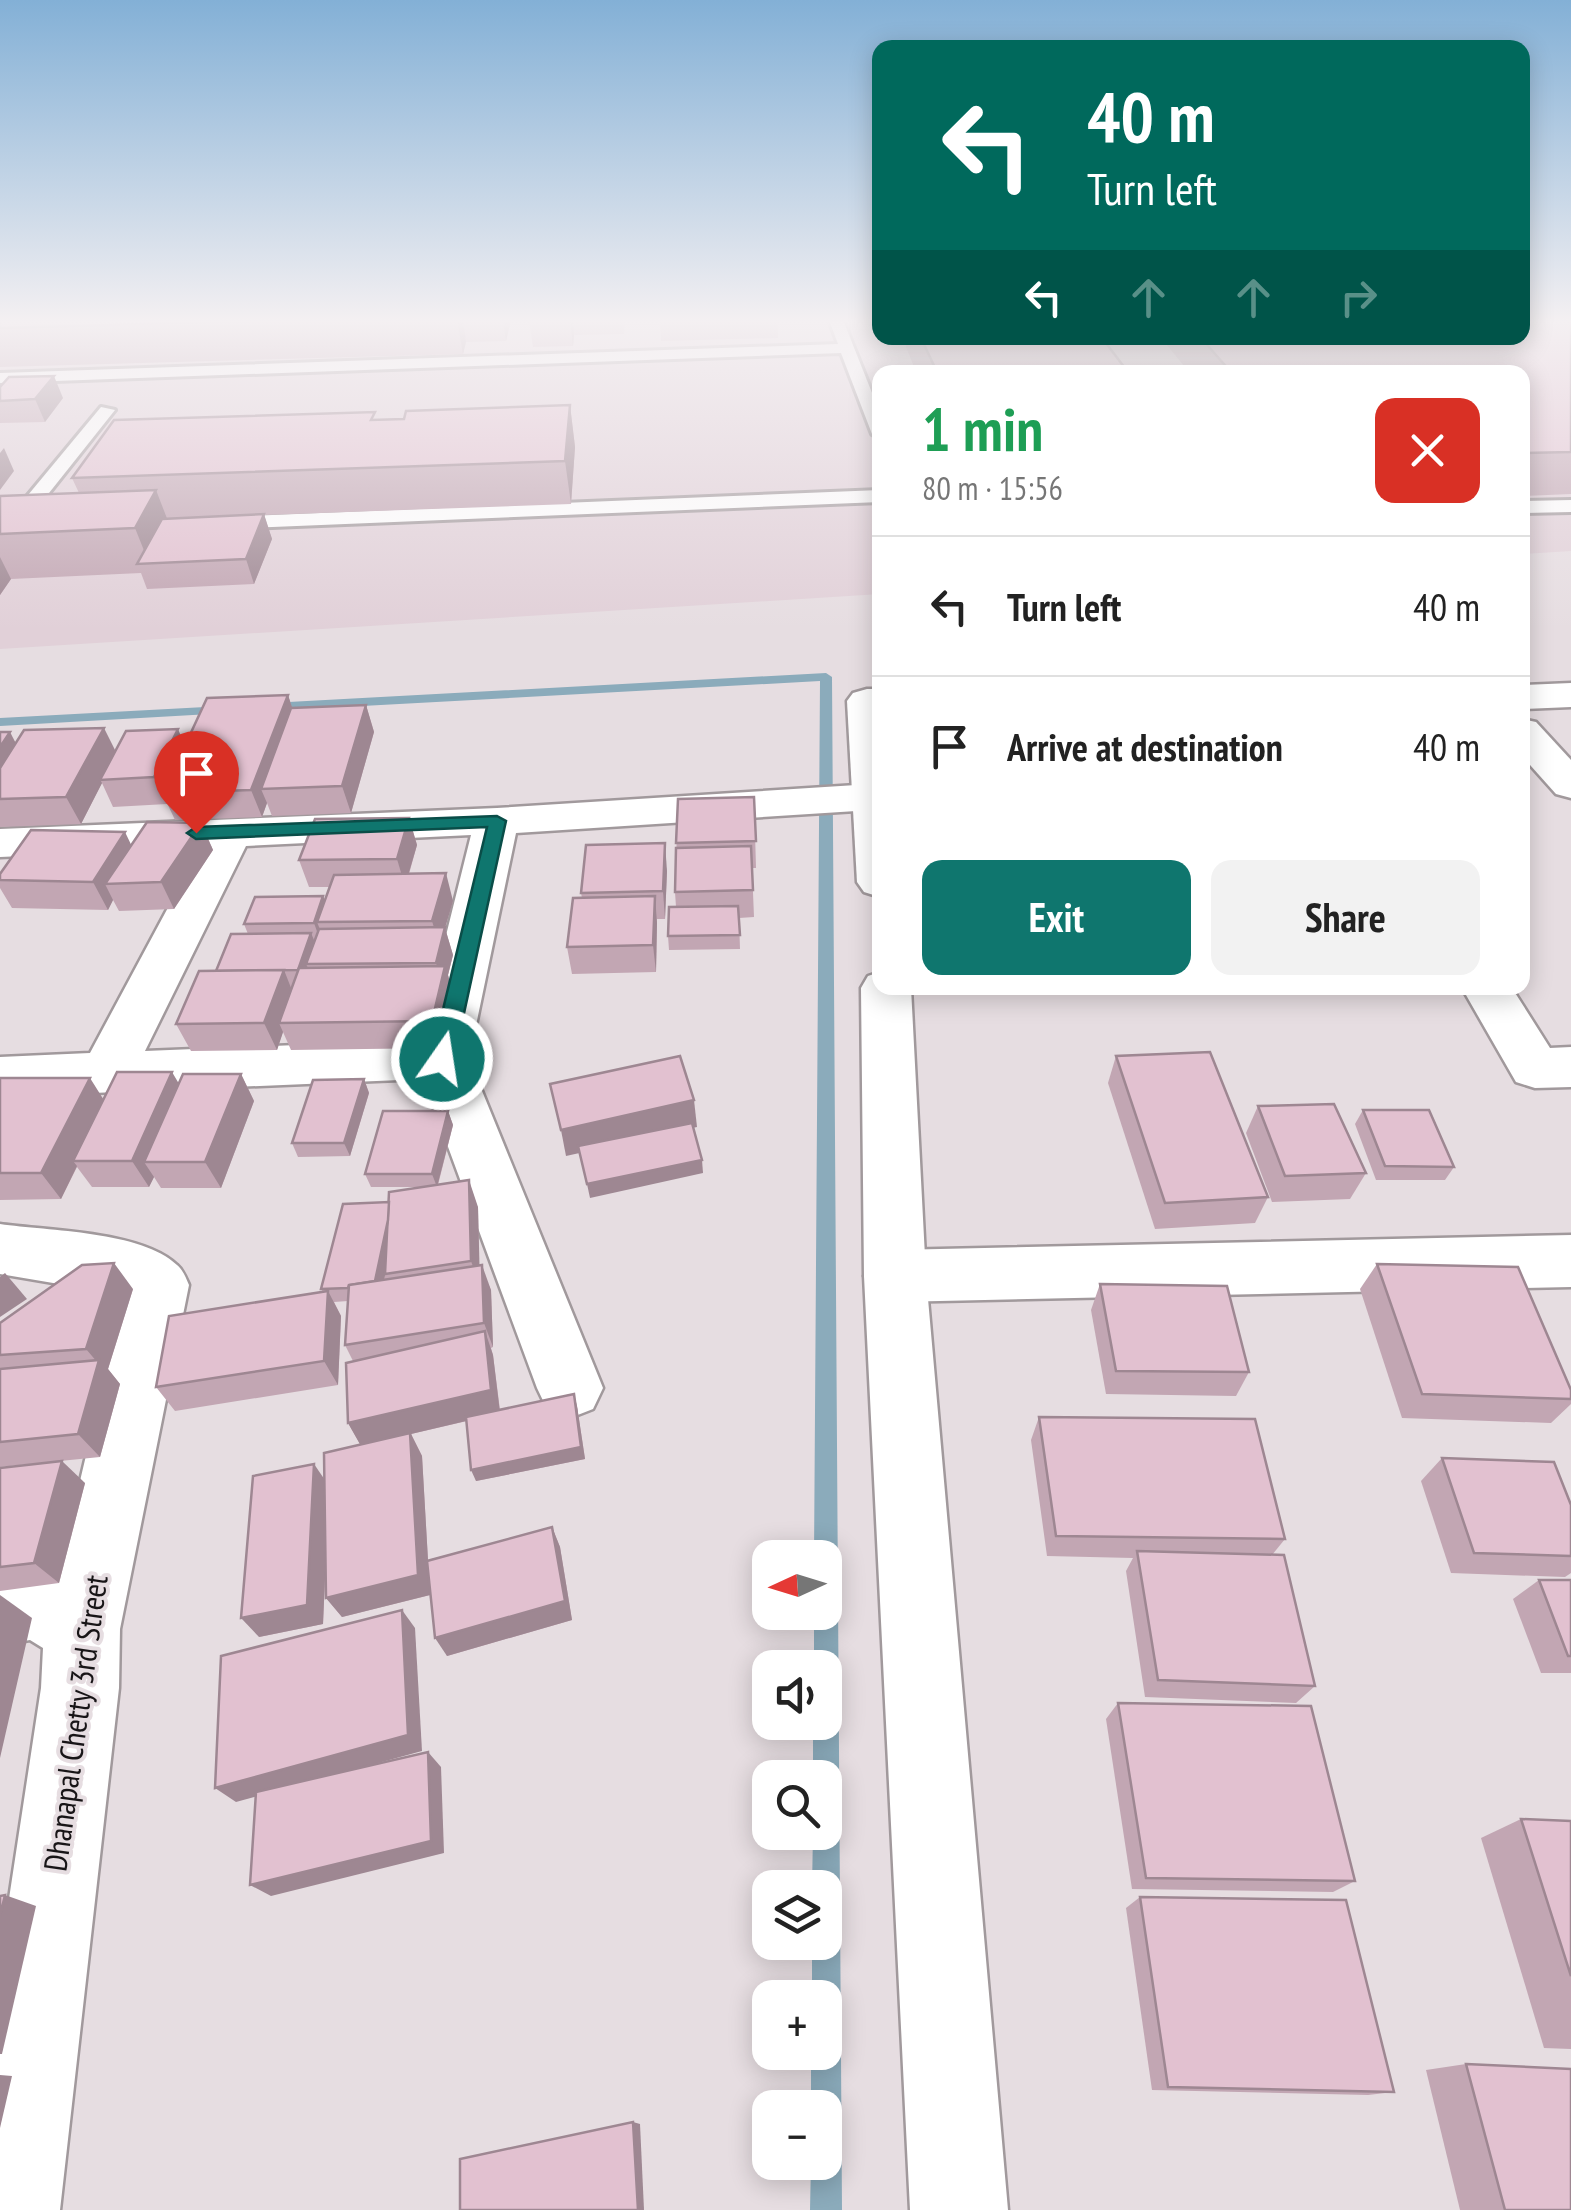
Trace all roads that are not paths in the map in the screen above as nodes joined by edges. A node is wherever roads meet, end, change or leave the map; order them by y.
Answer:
1 (96, 423) edge
2 (872, 496) edge
3 (1571, 506) edge
4 (1530, 507) edge
5 (206, 524) edge
6 (44, 529) edge
7 (4, 531) edge
8 (1571, 696) edge
9 (1530, 698) edge
10 (872, 701) edge
11 (1540, 747) edge
12 (1571, 785) edge
13 (872, 798) joint
14 (497, 821) junction
15 (231, 832) junction
16 (7, 852) edge
17 (886, 995) edge
18 (1492, 995) edge
19 (442, 1059) junction
20 (1571, 1067) edge
21 (108, 1071) junction
22 (0, 1077) edge
23 (0, 1248) edge
24 (895, 1276) junction
25 (1540, 1278) edge
26 (570, 1388) dead end
27 (0, 1608) edge
28 (82, 1629) junction
29 (12, 2210) edge
30 (959, 2210) edge

1 - 7 lane
2 - 5 lane
3 - 4 lane
6 - 7 lane
8 - 9 street
10 - 13 street
11 - 12 street
13 - 14 street
14 - 15 street
14 - 19 street
15 - 16 street
15 - 21 street
17 - 24 street
18 - 20 street
19 - 21 street
19 - 26 street
21 - 22 street
23 - 28 street, Dhanapal Chetty 3rd Street
24 - 25 street
24 - 30 street
27 - 28 street
28 - 29 street, Dhanapal Chetty 3rd Street

